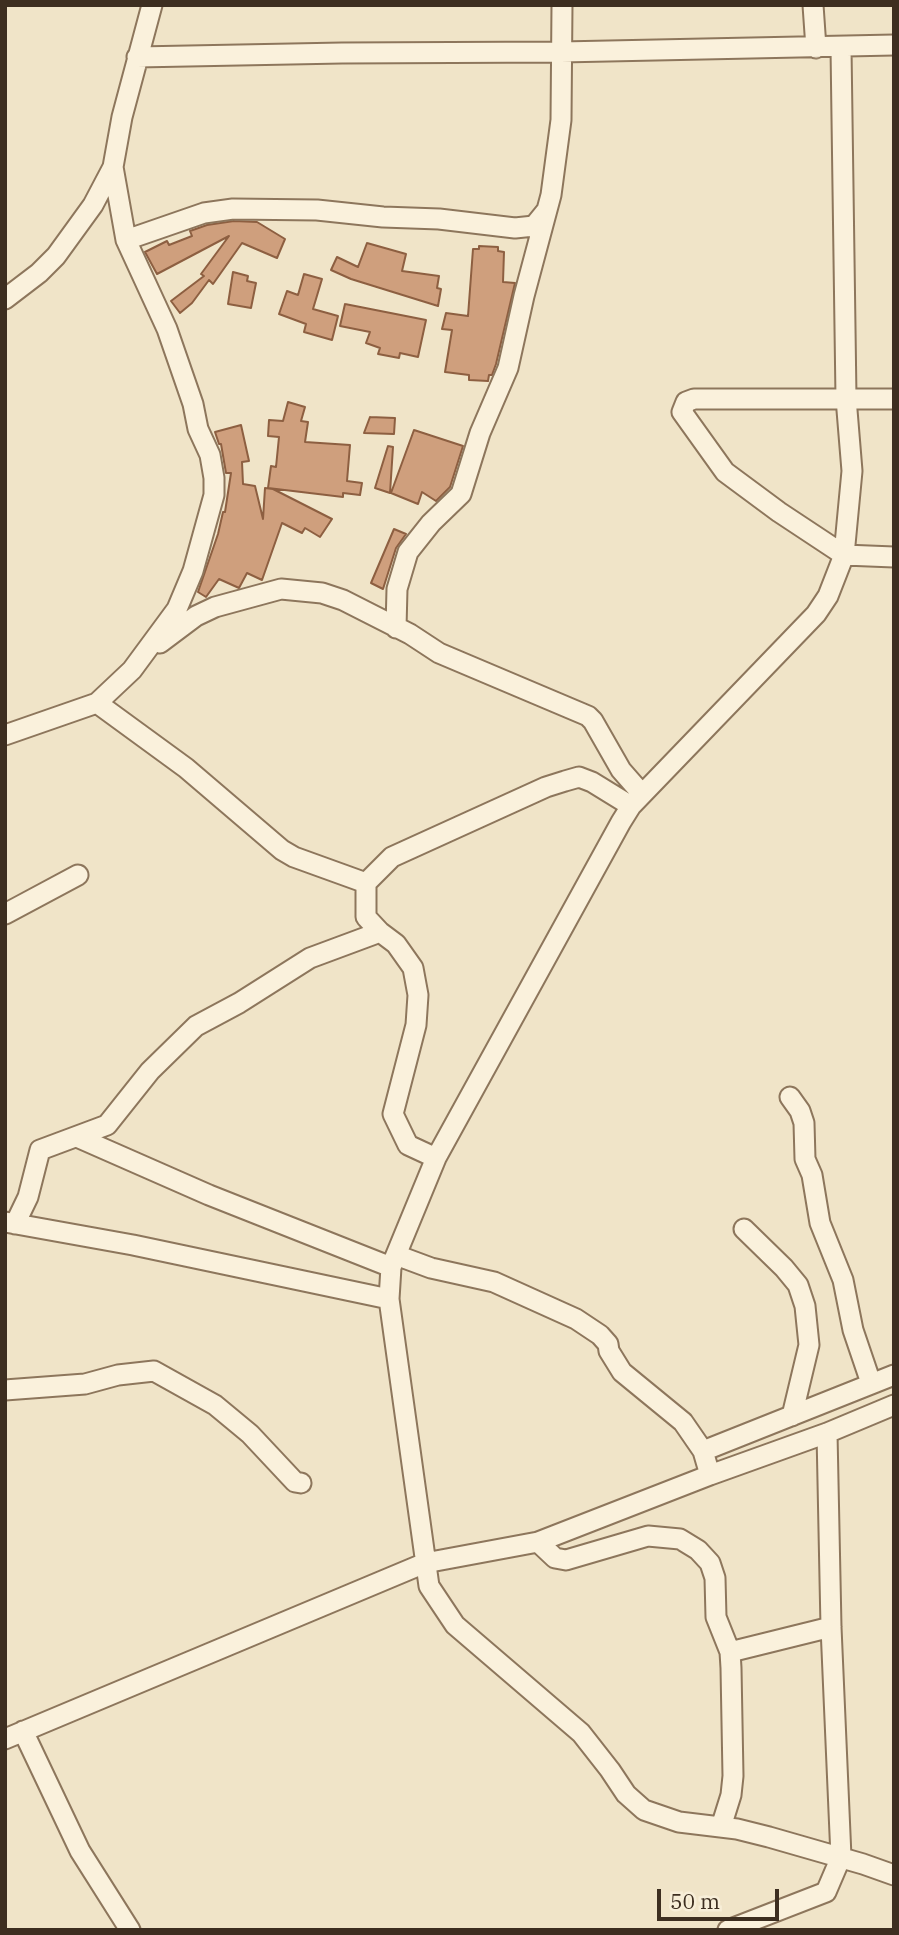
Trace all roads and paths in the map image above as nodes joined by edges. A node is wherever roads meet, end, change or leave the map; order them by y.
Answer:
1 (152, 5) edge
2 (562, 5) edge
3 (813, 5) edge
4 (894, 45) edge
5 (816, 48) junction
6 (841, 48) junction
7 (561, 52) junction
8 (137, 57) junction
9 (113, 167) junction
10 (548, 209) junction
11 (126, 240) junction
12 (5, 299) edge
13 (846, 398) junction
14 (894, 399) edge
15 (844, 555) junction
16 (894, 557) edge
17 (396, 628) junction
18 (145, 651) junction
19 (97, 703) junction
20 (5, 735) edge
21 (637, 800) junction
22 (78, 875) dead end
23 (366, 883) junction
24 (5, 914) edge
25 (380, 932) junction
26 (790, 1097) dead end
27 (77, 1137) junction
28 (436, 1158) junction
29 (10, 1223) edge
30 (744, 1229) dead end
31 (393, 1261) junction
32 (390, 1299) junction
33 (894, 1375) edge
34 (870, 1383) junction
35 (5, 1390) edge
36 (894, 1406) edge
37 (792, 1416) junction
38 (827, 1433) junction
39 (703, 1451) junction
40 (710, 1475) junction
41 (300, 1483) dead end
42 (538, 1542) junction
43 (425, 1563) junction
44 (831, 1627) junction
45 (730, 1652) junction
46 (14, 1735) edge
47 (721, 1827) junction
48 (841, 1857) junction
49 (894, 1875) edge
50 (130, 1930) edge
51 (729, 1930) edge

1 - 8 street
2 - 7 street
3 - 5 street
4 - 6 street
5 - 6 street
5 - 7 street
6 - 13 street
7 - 8 street
7 - 10 street
8 - 9 street
9 - 11 street
9 - 12 street
10 - 11 street
10 - 17 street
11 - 18 street
13 - 14 street
13 - 15 street
13 - 15 street
15 - 16 street
15 - 21 street
17 - 18 street
17 - 21 street
18 - 19 street
19 - 20 street
19 - 23 street
21 - 23 street
21 - 28 street
22 - 24 street
23 - 25 street
25 - 27 street
25 - 28 street
26 - 34 street
27 - 29 street
27 - 31 street
28 - 31 street
29 - 32 street
30 - 37 street
31 - 32 street
31 - 39 street
32 - 43 street
33 - 34 street
34 - 37 street
35 - 41 street
36 - 38 street
37 - 39 street
38 - 40 street
38 - 44 street
39 - 40 street
40 - 42 street
42 - 43 street
42 - 45 street
43 - 46 street
43 - 47 street
44 - 45 street
44 - 48 street
45 - 47 street
46 - 50 street
47 - 48 street
48 - 49 street
48 - 51 street

